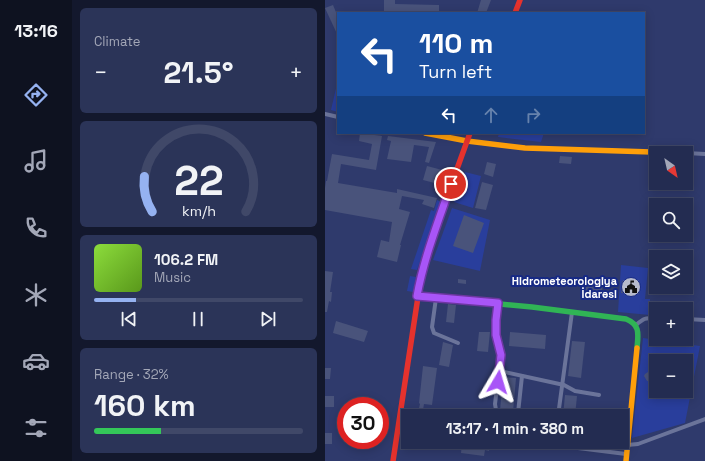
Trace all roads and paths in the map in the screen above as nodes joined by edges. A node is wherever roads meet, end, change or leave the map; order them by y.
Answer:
1 (520, 0) edge
2 (515, 12) edge
3 (325, 114) edge
4 (337, 117) edge
5 (430, 134) edge
6 (470, 134) edge
7 (467, 141) junction
8 (649, 152) edge
9 (693, 153) edge
10 (705, 154) edge
11 (417, 296) junction
12 (436, 298) junction
13 (498, 303) junction
14 (573, 312) junction
15 (649, 318) edge
16 (693, 319) edge
17 (705, 320) edge
18 (636, 325) junction
19 (457, 344) dead end
20 (500, 371) junction
21 (522, 376) junction
22 (562, 385) junction
23 (599, 395) dead end
24 (496, 409) edge
25 (518, 409) edge
26 (558, 409) edge
27 (705, 419) edge
28 (629, 425) edge
29 (629, 445) edge
30 (586, 449) edge
31 (627, 449) edge
32 (626, 454) junction
33 (393, 461) edge
34 (626, 461) edge

1 - 2 street
3 - 4 street
5 - 7 street
6 - 7 street
7 - 8 street
7 - 11 street
9 - 10 street
11 - 12 street
11 - 33 street
12 - 13 street
12 - 19 street
13 - 14 street
13 - 20 street
14 - 18 street
14 - 22 street
15 - 18 street
16 - 17 street
18 - 28 street
20 - 21 street
20 - 24 street
21 - 22 street
21 - 25 street
22 - 23 street
22 - 26 street
27 - 29 street
30 - 32 street
31 - 32 street
32 - 34 street

